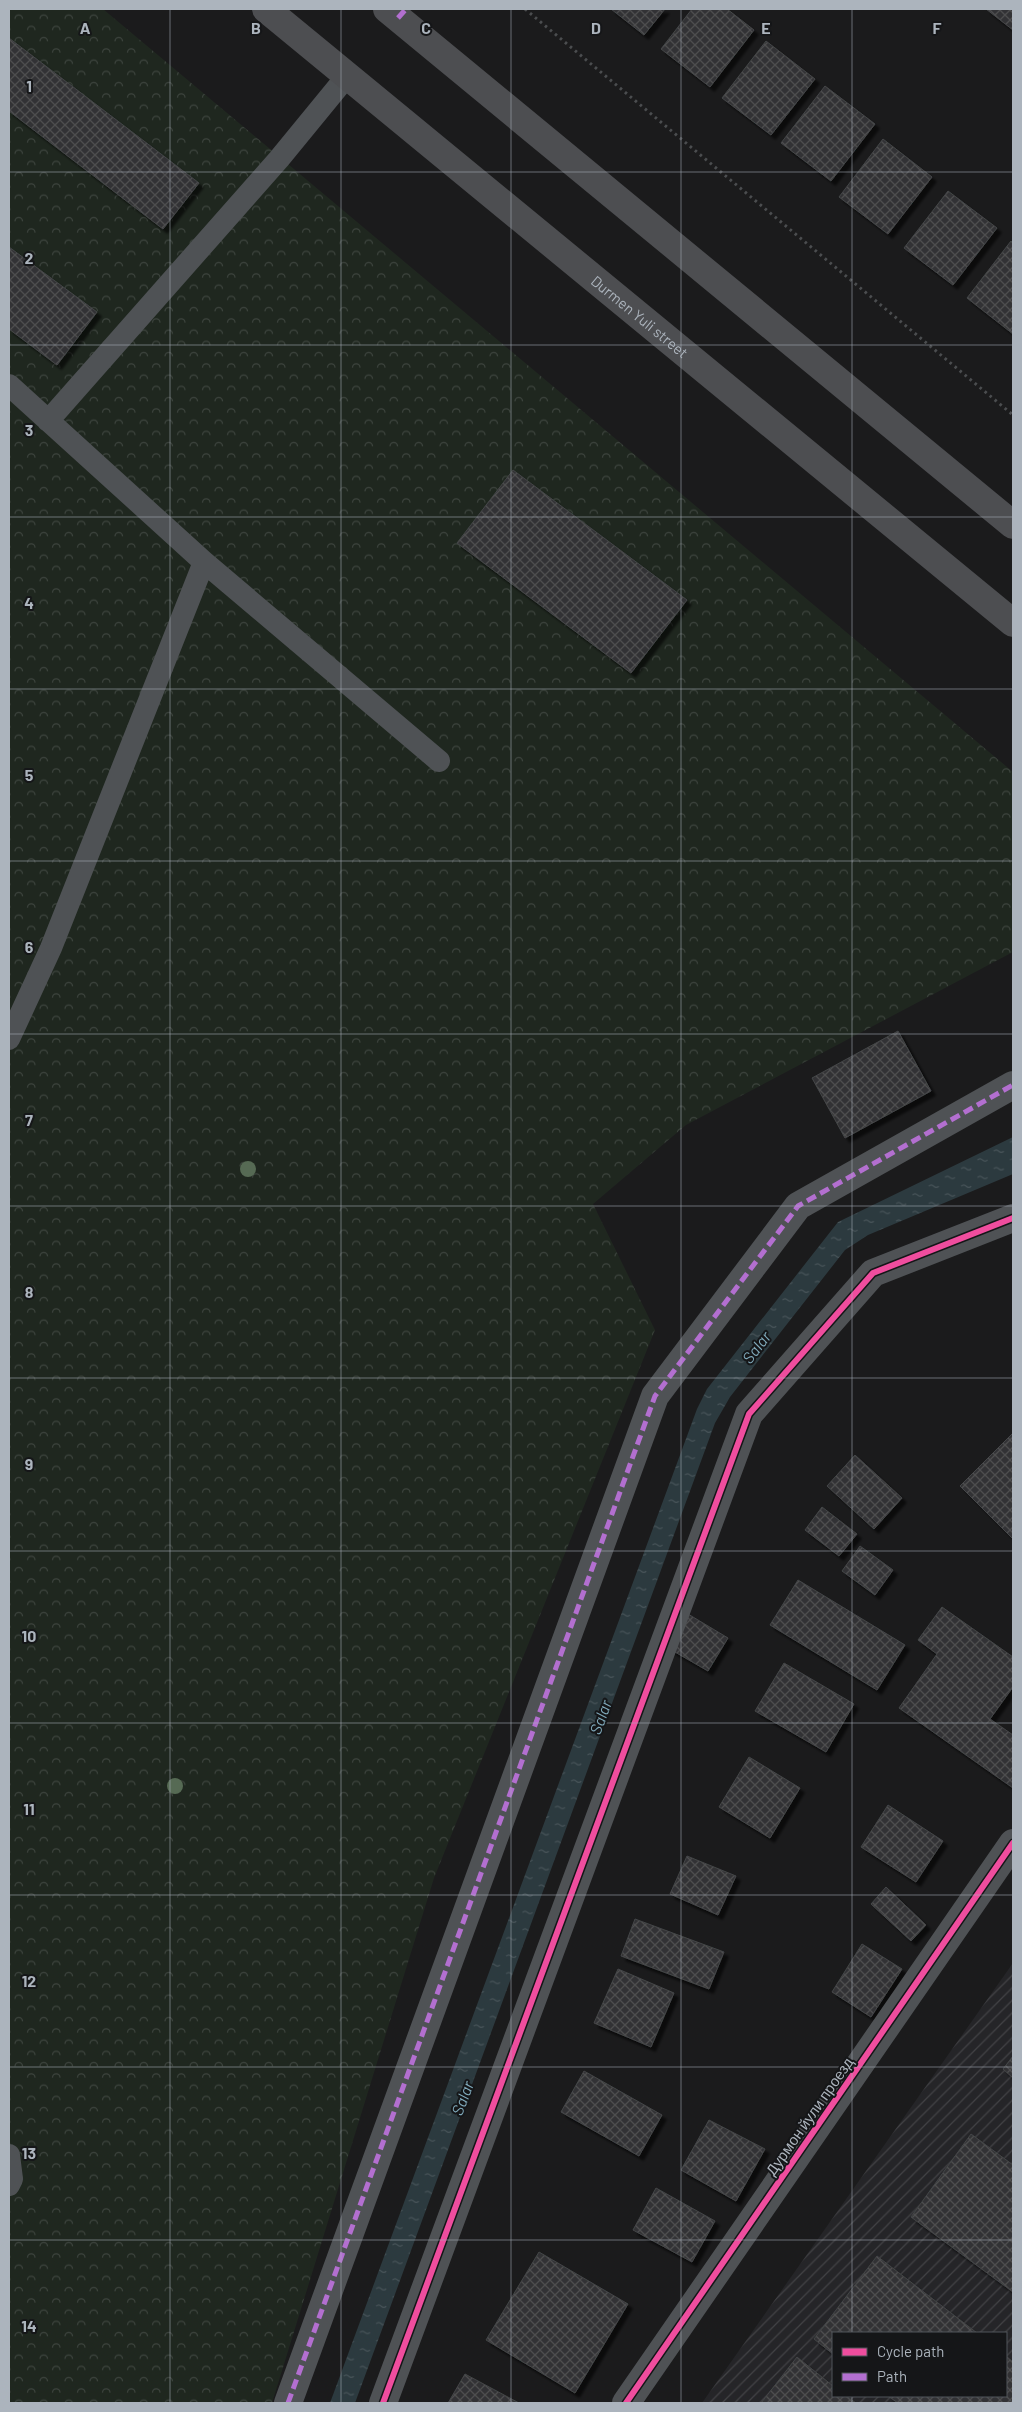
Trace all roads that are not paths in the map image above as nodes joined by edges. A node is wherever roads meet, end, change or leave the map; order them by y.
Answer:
1 (266, 9) edge
2 (397, 12) edge
3 (347, 76) junction
4 (9, 385) edge
5 (48, 421) junction
6 (1013, 525) edge
7 (204, 562) junction
8 (1013, 623) edge
9 (439, 761) dead end
10 (9, 1038) edge
11 (1013, 1085) edge
12 (1013, 1218) edge
13 (1013, 1843) edge
14 (9, 2154) edge
15 (9, 2186) edge
16 (288, 2403) edge
17 (383, 2403) edge
18 (626, 2403) edge

1 - 3 main road, Durmen Yuli street
2 - 6 main road
3 - 5 lane
3 - 8 main road, Durmen Yuli street
4 - 5 lane
5 - 7 lane
7 - 9 lane
7 - 10 lane
11 - 16 street
12 - 17 street
13 - 18 street, Дурмон йули проезд
14 - 15 lane

